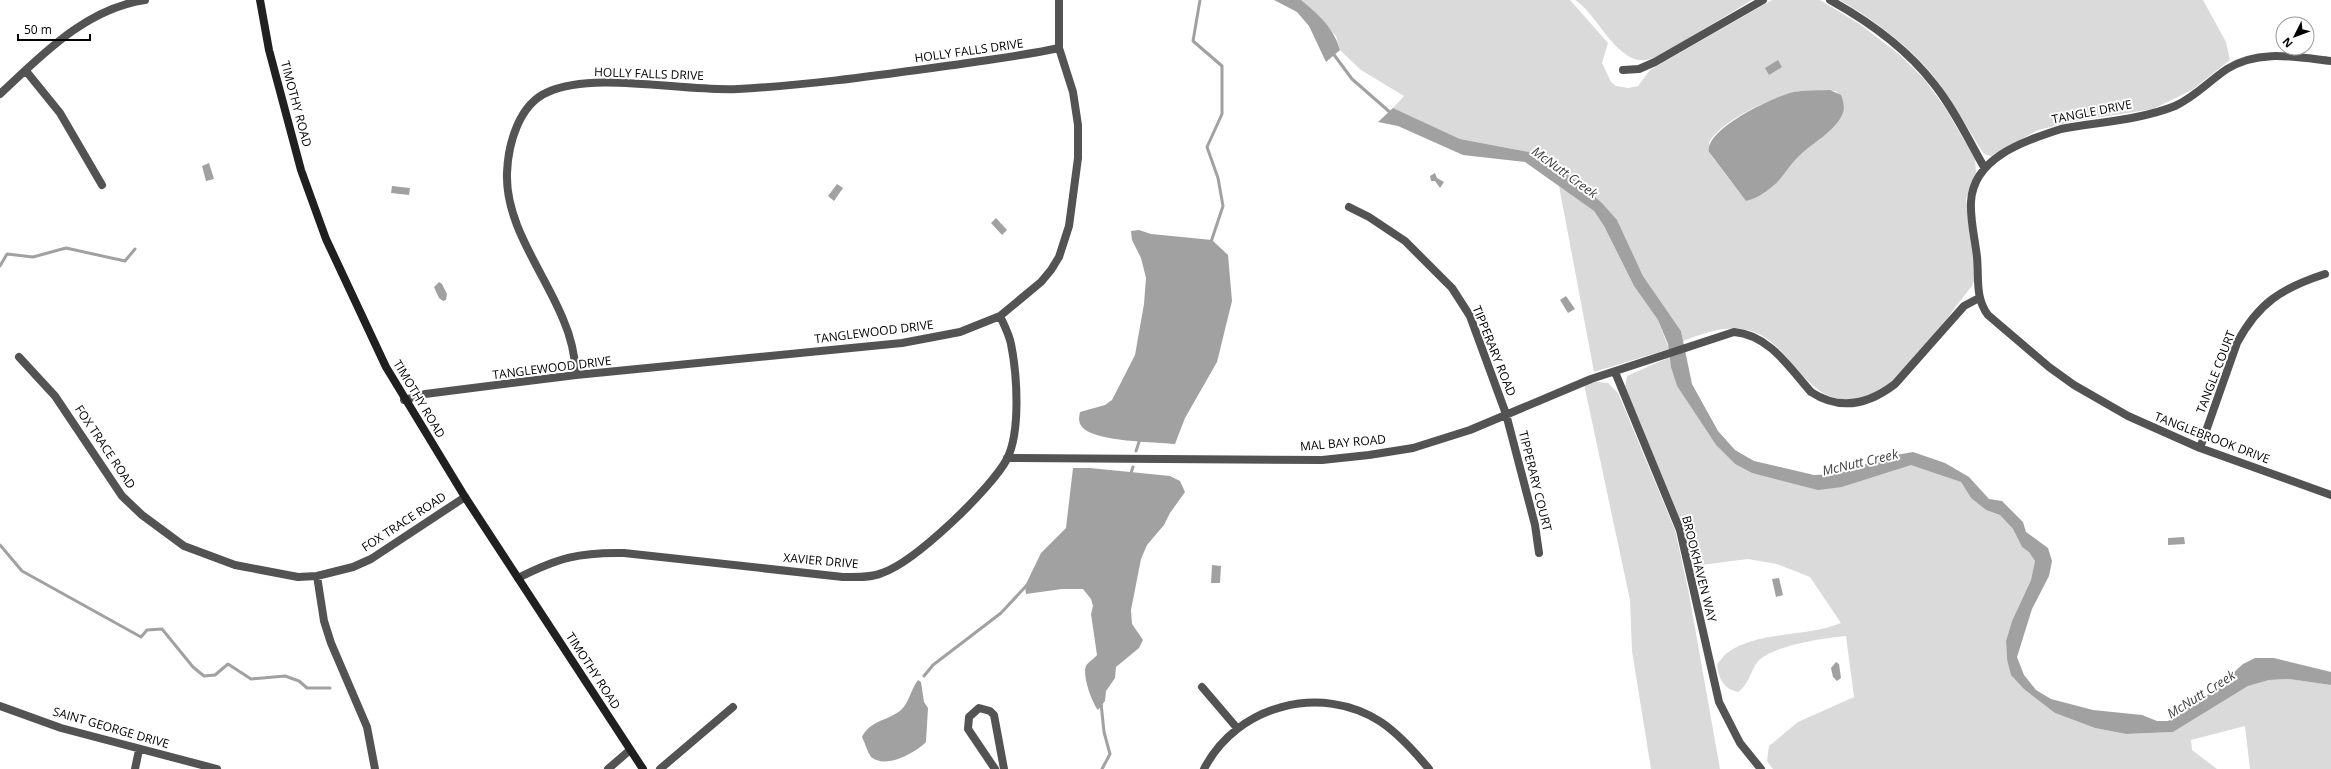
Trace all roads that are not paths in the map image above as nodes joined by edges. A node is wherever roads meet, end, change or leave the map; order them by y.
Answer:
1 (144, 0) edge
2 (260, 0) edge
3 (1058, 0) edge
4 (1763, 0) edge
5 (1830, 0) edge
6 (1059, 48) junction
7 (2331, 61) edge
8 (1623, 70) dead end
9 (26, 71) junction
10 (0, 94) edge
11 (1984, 167) junction
12 (102, 184) dead end
13 (1349, 207) dead end
14 (2325, 274) dead end
15 (1979, 298) junction
16 (1000, 316) junction
17 (19, 357) dead end
18 (1615, 372) junction
19 (576, 375) junction
20 (404, 400) junction
21 (1506, 414) junction
22 (2200, 448) junction
23 (1007, 458) junction
24 (2331, 495) edge
25 (465, 497) junction
26 (1539, 553) dead end
27 (317, 576) junction
28 (518, 578) junction
29 (1202, 687) dead end
30 (0, 706) edge
31 (733, 706) dead end
32 (1237, 728) junction
33 (139, 750) junction
34 (630, 750) junction
35 (135, 769) edge
36 (217, 769) edge
37 (376, 769) edge
38 (608, 769) edge
39 (643, 769) edge
40 (660, 769) edge
41 (995, 769) edge
42 (1004, 769) edge
43 (1204, 769) edge
44 (1429, 769) edge
45 (1762, 769) edge

1 - 9 street
2 - 20 main road, TIMOTHY ROAD
3 - 6 street, TANGLEWOOD DRIVE
4 - 8 street
5 - 11 street
6 - 16 street, TANGLEWOOD DRIVE
6 - 19 street, HOLLY FALLS DRIVE
7 - 11 street, TANGLE DRIVE
9 - 10 street
9 - 12 street
11 - 15 street
13 - 21 street, TIPPERARY ROAD
14 - 22 street, TANGLE COURT
15 - 18 street, MAL BAY ROAD
15 - 22 street, TANGLEBROOK DRIVE
16 - 19 street, TANGLEWOOD DRIVE
16 - 23 street, XAVIER DRIVE
17 - 27 street, FOX TRACE ROAD
18 - 21 street, MAL BAY ROAD
18 - 45 street, BROOKHAVEN WAY
19 - 20 street, TANGLEWOOD DRIVE
20 - 25 main road, TIMOTHY ROAD
21 - 23 street, MAL BAY ROAD
21 - 26 street, TIPPERARY COURT
22 - 24 street, TANGLEBROOK DRIVE
23 - 28 street, XAVIER DRIVE
25 - 27 street, FOX TRACE ROAD
25 - 28 main road, TIMOTHY ROAD
27 - 37 street
28 - 34 main road, TIMOTHY ROAD
29 - 32 street
30 - 33 street, SAINT GEORGE DRIVE
31 - 40 street
32 - 43 street
32 - 44 street
33 - 35 street
33 - 36 street, SAINT GEORGE DRIVE
34 - 38 street
34 - 39 main road, TIMOTHY ROAD
41 - 42 street

